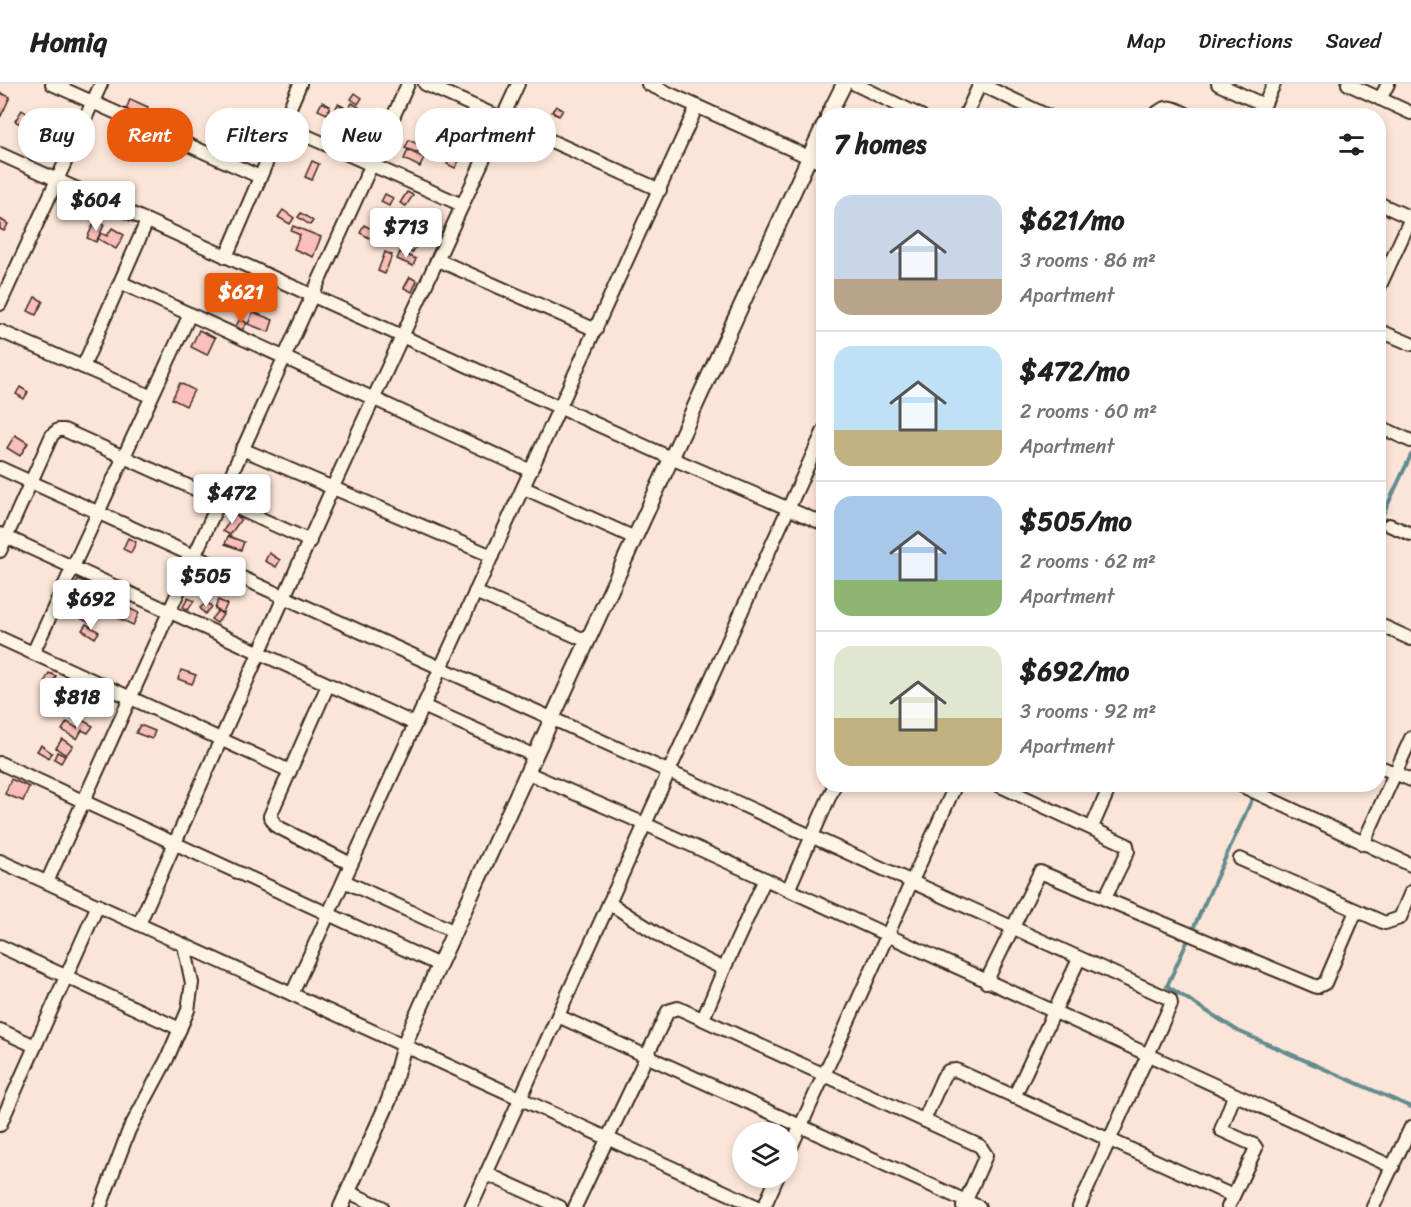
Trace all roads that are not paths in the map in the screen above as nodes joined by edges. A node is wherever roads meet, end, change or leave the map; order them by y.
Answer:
1 (52, 84) edge
2 (101, 84) edge
3 (300, 84) edge
4 (408, 84) edge
5 (425, 84) edge
6 (518, 84) edge
7 (648, 84) edge
8 (844, 84) edge
9 (855, 84) edge
10 (980, 84) edge
11 (1218, 84) edge
12 (1274, 84) edge
13 (1348, 84) edge
14 (1388, 84) edge
15 (1380, 99) junction
16 (93, 102) junction
17 (697, 106) junction
18 (289, 108) edge
19 (478, 108) edge
20 (507, 108) edge
21 (832, 108) edge
22 (904, 108) edge
23 (969, 108) edge
24 (1031, 108) edge
25 (1259, 108) edge
26 (1263, 108) edge
27 (1411, 113) edge
28 (309, 137) edge
29 (816, 140) edge
30 (556, 143) edge
31 (0, 154) edge
32 (808, 156) junction
33 (816, 160) edge
34 (266, 162) edge
35 (482, 162) edge
36 (371, 163) junction
37 (260, 177) junction
38 (57, 180) junction
39 (660, 190) junction
40 (462, 205) junction
41 (1386, 207) edge
42 (1411, 218) edge
43 (147, 221) junction
44 (226, 257) junction
45 (438, 260) junction
46 (1386, 273) edge
47 (122, 283) junction
48 (312, 296) junction
49 (0, 304) edge
50 (190, 314) junction
51 (596, 330) junction
52 (0, 331) edge
53 (1386, 333) edge
54 (403, 337) junction
55 (1411, 344) edge
56 (285, 356) junction
57 (83, 367) junction
58 (150, 396) junction
59 (375, 398) junction
60 (560, 408) junction
61 (1386, 430) edge
62 (1411, 441) edge
63 (242, 449) junction
64 (816, 449) edge
65 (121, 457) junction
66 (671, 458) junction
67 (0, 468) edge
68 (531, 471) junction
69 (31, 482) junction
70 (524, 488) junction
71 (332, 489) junction
72 (219, 499) junction
73 (788, 509) junction
74 (97, 513) junction
75 (816, 521) edge
76 (1389, 525) dead end
77 (1411, 534) edge
78 (3, 535) edge
79 (636, 538) junction
80 (310, 541) junction
81 (0, 551) edge
82 (194, 556) junction
83 (492, 556) junction
84 (73, 566) junction
85 (475, 592) junction
86 (285, 598) junction
87 (169, 610) junction
88 (1386, 628) edge
89 (0, 638) edge
90 (1411, 639) edge
91 (587, 641) junction
92 (33, 653) junction
93 (260, 654) junction
94 (441, 669) junction
95 (328, 685) junction
96 (130, 698) junction
97 (423, 706) junction
98 (552, 719) junction
99 (415, 724) junction
100 (1411, 738) edge
101 (222, 740) junction
102 (535, 756) junction
103 (0, 763) edge
104 (1386, 769) edge
105 (290, 771) junction
106 (669, 772) junction
107 (528, 773) junction
108 (1395, 773) junction
109 (1411, 780) edge
110 (831, 792) edge
111 (952, 792) edge
112 (1014, 792) edge
113 (1107, 792) edge
114 (1255, 792) edge
115 (82, 801) junction
116 (645, 824) junction
117 (1092, 827) junction
118 (812, 835) junction
119 (176, 844) junction
120 (1363, 844) junction
121 (1240, 859) dead end
122 (0, 861) edge
123 (351, 864) junction
124 (1411, 865) edge
125 (765, 879) junction
126 (344, 881) junction
127 (912, 881) junction
128 (47, 882) junction
129 (788, 890) junction
130 (1411, 892) edge
131 (1105, 898) junction
132 (609, 903) junction
133 (98, 905) junction
134 (1356, 911) junction
135 (328, 914) junction
136 (139, 924) junction
137 (1011, 927) junction
138 (455, 932) junction
139 (887, 935) junction
140 (184, 945) junction
141 (0, 946) edge
142 (1079, 958) junction
143 (439, 965) junction
144 (724, 969) junction
145 (67, 976) junction
146 (986, 982) junction
147 (292, 994) junction
148 (1053, 1012) junction
149 (558, 1016) junction
150 (703, 1019) junction
151 (180, 1029) junction
152 (0, 1030) edge
153 (404, 1045) junction
154 (35, 1046) junction
155 (1148, 1055) junction
156 (646, 1056) junction
157 (823, 1076) junction
158 (1014, 1096) junction
159 (1234, 1096) junction
160 (520, 1098) junction
161 (924, 1120) junction
162 (0, 1125) edge
163 (800, 1126) junction
164 (1411, 1127) edge
165 (798, 1131) edge
166 (608, 1137) junction
167 (1109, 1140) junction
168 (1393, 1167) junction
169 (487, 1174) junction
170 (773, 1188) edge
171 (348, 1192) junction
172 (1230, 1202) edge
173 (965, 1204) edge
174 (100, 1207) edge
175 (341, 1207) edge
176 (382, 1207) edge
177 (471, 1207) edge
178 (560, 1207) edge
179 (575, 1207) edge
180 (758, 1207) edge
181 (764, 1207) edge
182 (979, 1207) edge
183 (1079, 1207) edge
184 (1373, 1207) edge

1 - 16 street
2 - 16 street
3 - 18 street
4 - 36 street
5 - 19 street
6 - 20 street
7 - 17 street
8 - 21 street
9 - 22 street
10 - 23 street
10 - 24 street
11 - 25 street
12 - 26 street
13 - 15 street
14 - 15 street
15 - 27 street
16 - 37 street
16 - 38 street
17 - 32 street
17 - 39 street
28 - 36 street
29 - 32 street
30 - 39 street
31 - 38 street
32 - 33 street
32 - 66 street
34 - 37 street
35 - 40 street
36 - 40 street
36 - 48 street
37 - 44 street
38 - 43 street
38 - 49 street
39 - 51 street
40 - 45 street
41 - 42 street
42 - 46 street
43 - 44 street
43 - 47 street
44 - 48 street
45 - 51 street
45 - 54 street
47 - 50 street
47 - 57 street
48 - 54 street
48 - 56 street
50 - 56 street
50 - 58 street
51 - 60 street
52 - 57 street
53 - 55 street
54 - 59 street
54 - 60 street
56 - 59 street
56 - 63 street
57 - 58 street
58 - 65 street
59 - 68 street
59 - 71 street
60 - 66 street
60 - 68 street
61 - 62 street
63 - 71 street
63 - 72 street
64 - 73 street
65 - 69 street
65 - 72 street
65 - 74 street
66 - 73 street
66 - 79 street
67 - 69 street
68 - 70 street
69 - 74 street
69 - 78 street
70 - 79 street
70 - 83 street
71 - 80 street
71 - 83 street
72 - 80 street
72 - 82 street
73 - 75 street
73 - 106 street
74 - 82 street
74 - 84 street
76 - 77 street
78 - 81 street
78 - 84 street
79 - 91 street
80 - 86 street
82 - 86 street
82 - 87 street
83 - 85 street
84 - 87 street
84 - 92 street
85 - 91 street
85 - 94 street
86 - 93 street
86 - 94 street
87 - 93 street
87 - 96 street
88 - 90 street
89 - 92 street
91 - 98 street
92 - 96 street
93 - 95 street
93 - 101 street
94 - 97 street
94 - 98 street
95 - 99 street
95 - 105 street
96 - 101 street
96 - 115 street
97 - 99 street
97 - 102 street
98 - 102 street
98 - 106 street
99 - 123 street
100 - 108 street
101 - 105 street
101 - 119 street
102 - 107 street
103 - 115 street
104 - 108 street
105 - 123 street
106 - 116 street
106 - 118 street
107 - 116 street
107 - 138 street
108 - 109 street
108 - 120 street
110 - 118 street
111 - 127 street
112 - 117 street
113 - 117 street
114 - 120 street
115 - 119 street
115 - 128 street
116 - 125 street
116 - 132 street
117 - 131 street
118 - 127 street
118 - 129 street
119 - 135 street
119 - 136 street
120 - 124 street
121 - 134 street
122 - 128 street
123 - 126 street
125 - 129 street
125 - 144 street
126 - 135 street
126 - 138 street
127 - 137 street
127 - 139 street
128 - 133 street
129 - 139 street
130 - 134 street
131 - 134 street
131 - 137 street
132 - 144 street
132 - 149 street
133 - 136 street
133 - 145 street
135 - 143 street
135 - 147 street
136 - 140 street
137 - 142 street
137 - 146 street
138 - 143 street
139 - 146 street
139 - 157 street
140 - 147 street
140 - 151 street
141 - 145 street
142 - 148 street
142 - 155 street
143 - 153 street
144 - 150 street
145 - 151 street
145 - 154 street
146 - 148 street
147 - 153 street
148 - 155 street
148 - 158 street
149 - 156 street
149 - 160 street
150 - 156 street
150 - 157 street
151 - 174 street
152 - 154 street
153 - 160 street
153 - 171 street
154 - 162 street
155 - 159 street
155 - 167 street
156 - 163 street
156 - 166 street
157 - 161 street
157 - 163 street
158 - 161 street
158 - 167 street
159 - 168 street
159 - 172 street
160 - 166 street
160 - 169 street
161 - 173 street
163 - 165 street
163 - 173 street
164 - 168 street
166 - 179 street
166 - 180 street
167 - 172 street
167 - 183 street
168 - 184 street
169 - 177 street
169 - 178 street
170 - 181 street
171 - 175 street
171 - 176 street
173 - 182 street

